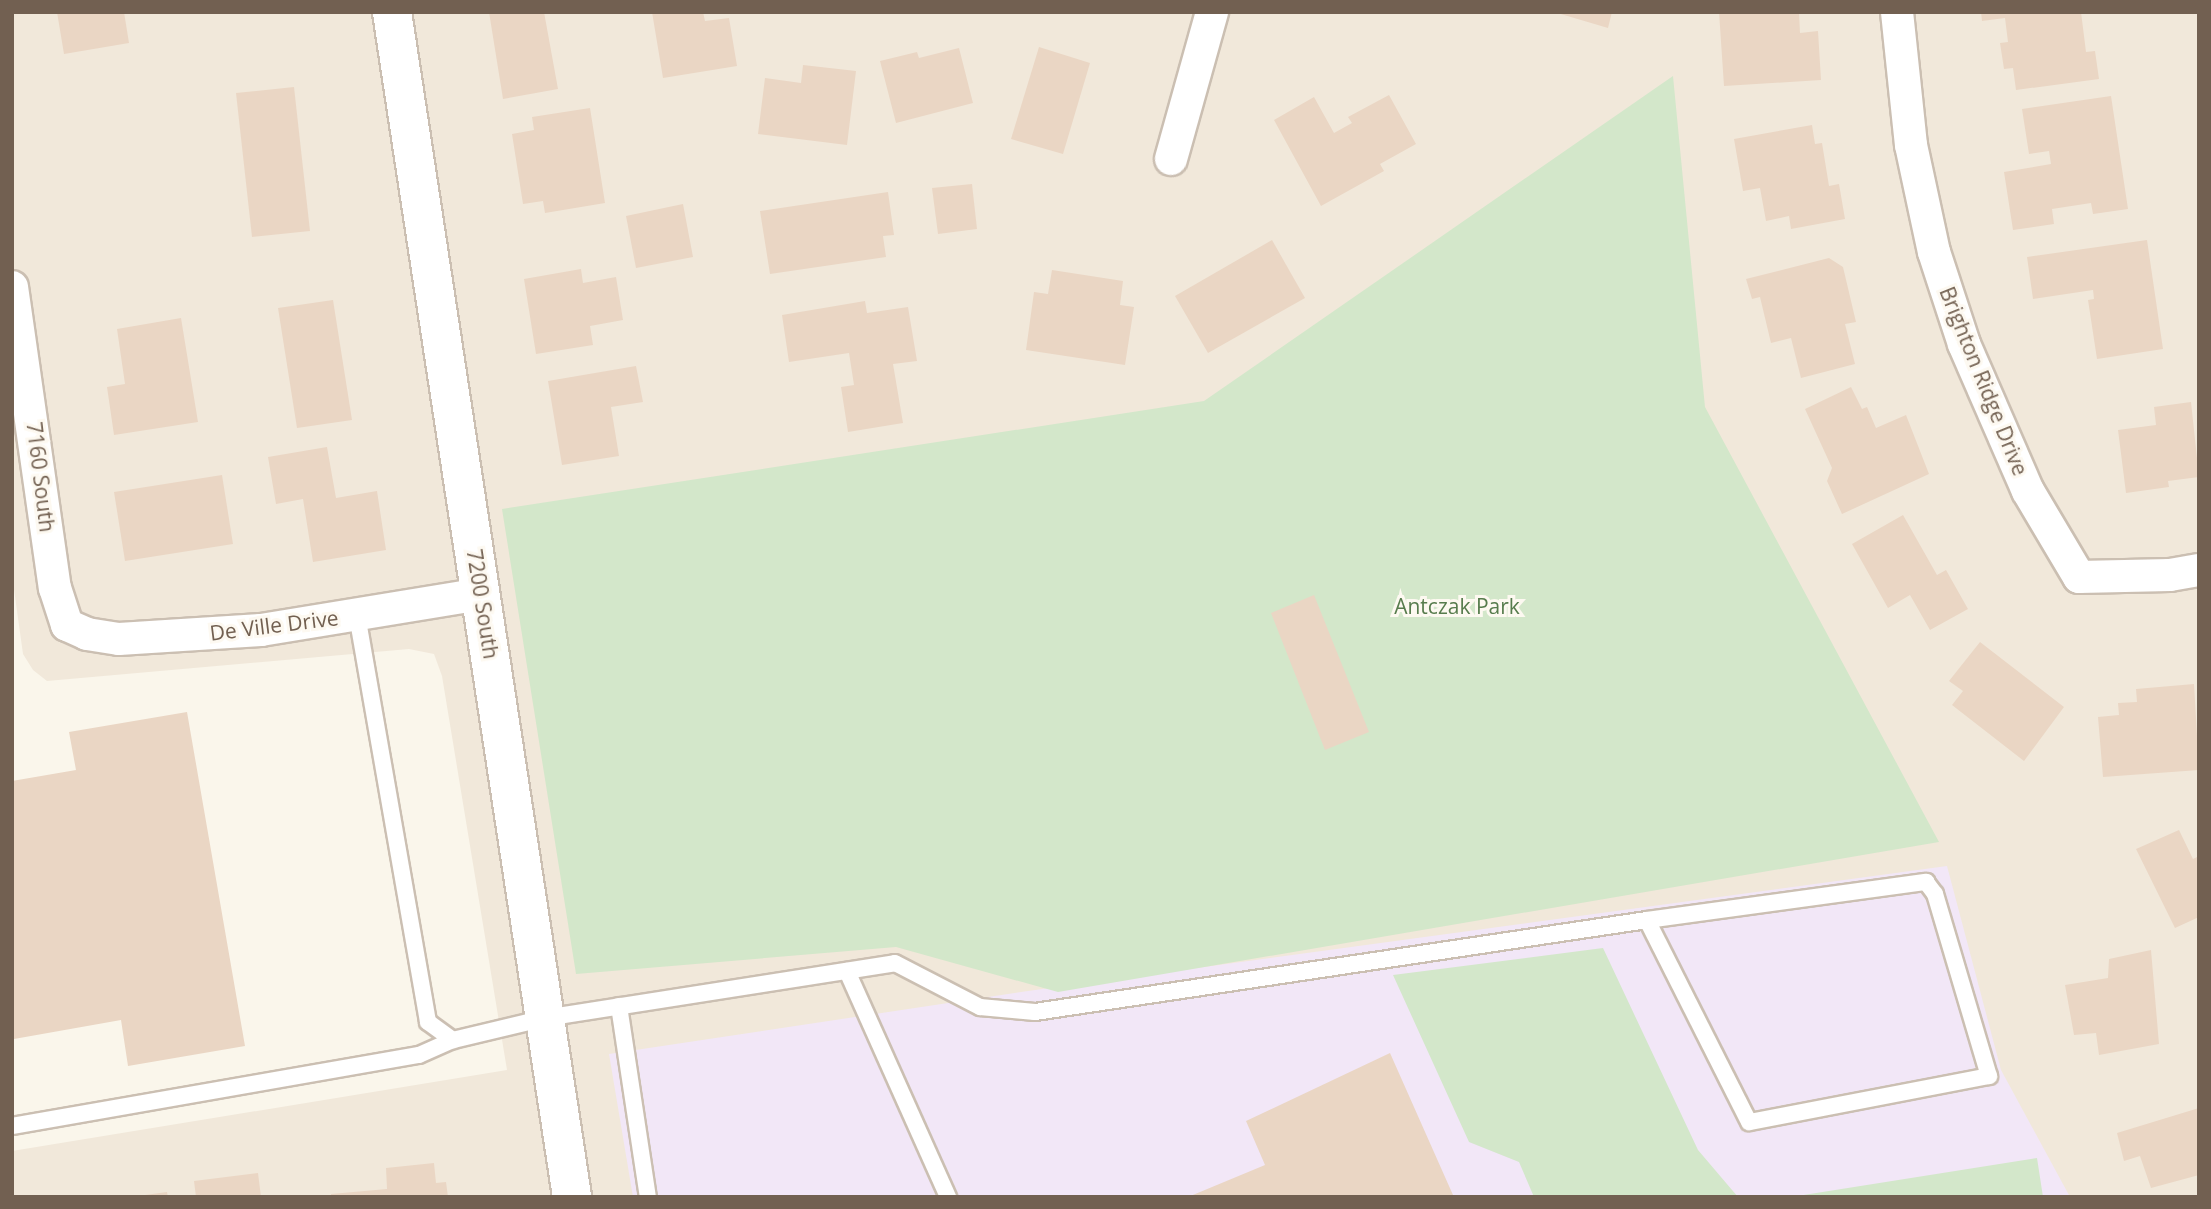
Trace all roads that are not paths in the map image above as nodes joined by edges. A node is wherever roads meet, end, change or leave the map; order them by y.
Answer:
1 (393, 12) edge
2 (1212, 12) edge
3 (1897, 12) edge
4 (1171, 159) dead end
5 (12, 287) edge
6 (22, 408) edge
7 (2199, 570) edge
8 (481, 594) junction
9 (357, 615) junction
10 (67, 625) joint
11 (1647, 920) junction
12 (847, 971) junction
13 (619, 1006) junction
14 (545, 1018) junction
15 (453, 1040) junction
16 (12, 1126) edge
17 (572, 1197) edge
18 (648, 1197) edge
19 (948, 1197) edge

1 - 8 street, 7200 South
2 - 4 street
3 - 7 street, Brighton Ridge Drive
5 - 6 street, 7160 South
6 - 10 street, 7160 South
8 - 9 street, De Ville Drive
8 - 14 street, 7200 South
9 - 10 street, De Ville Drive
9 - 15 lane
11 - 11 lane
11 - 12 lane
12 - 13 lane
12 - 19 lane
13 - 14 lane
13 - 18 lane
14 - 15 lane
14 - 17 street, 7200 South
15 - 16 lane

